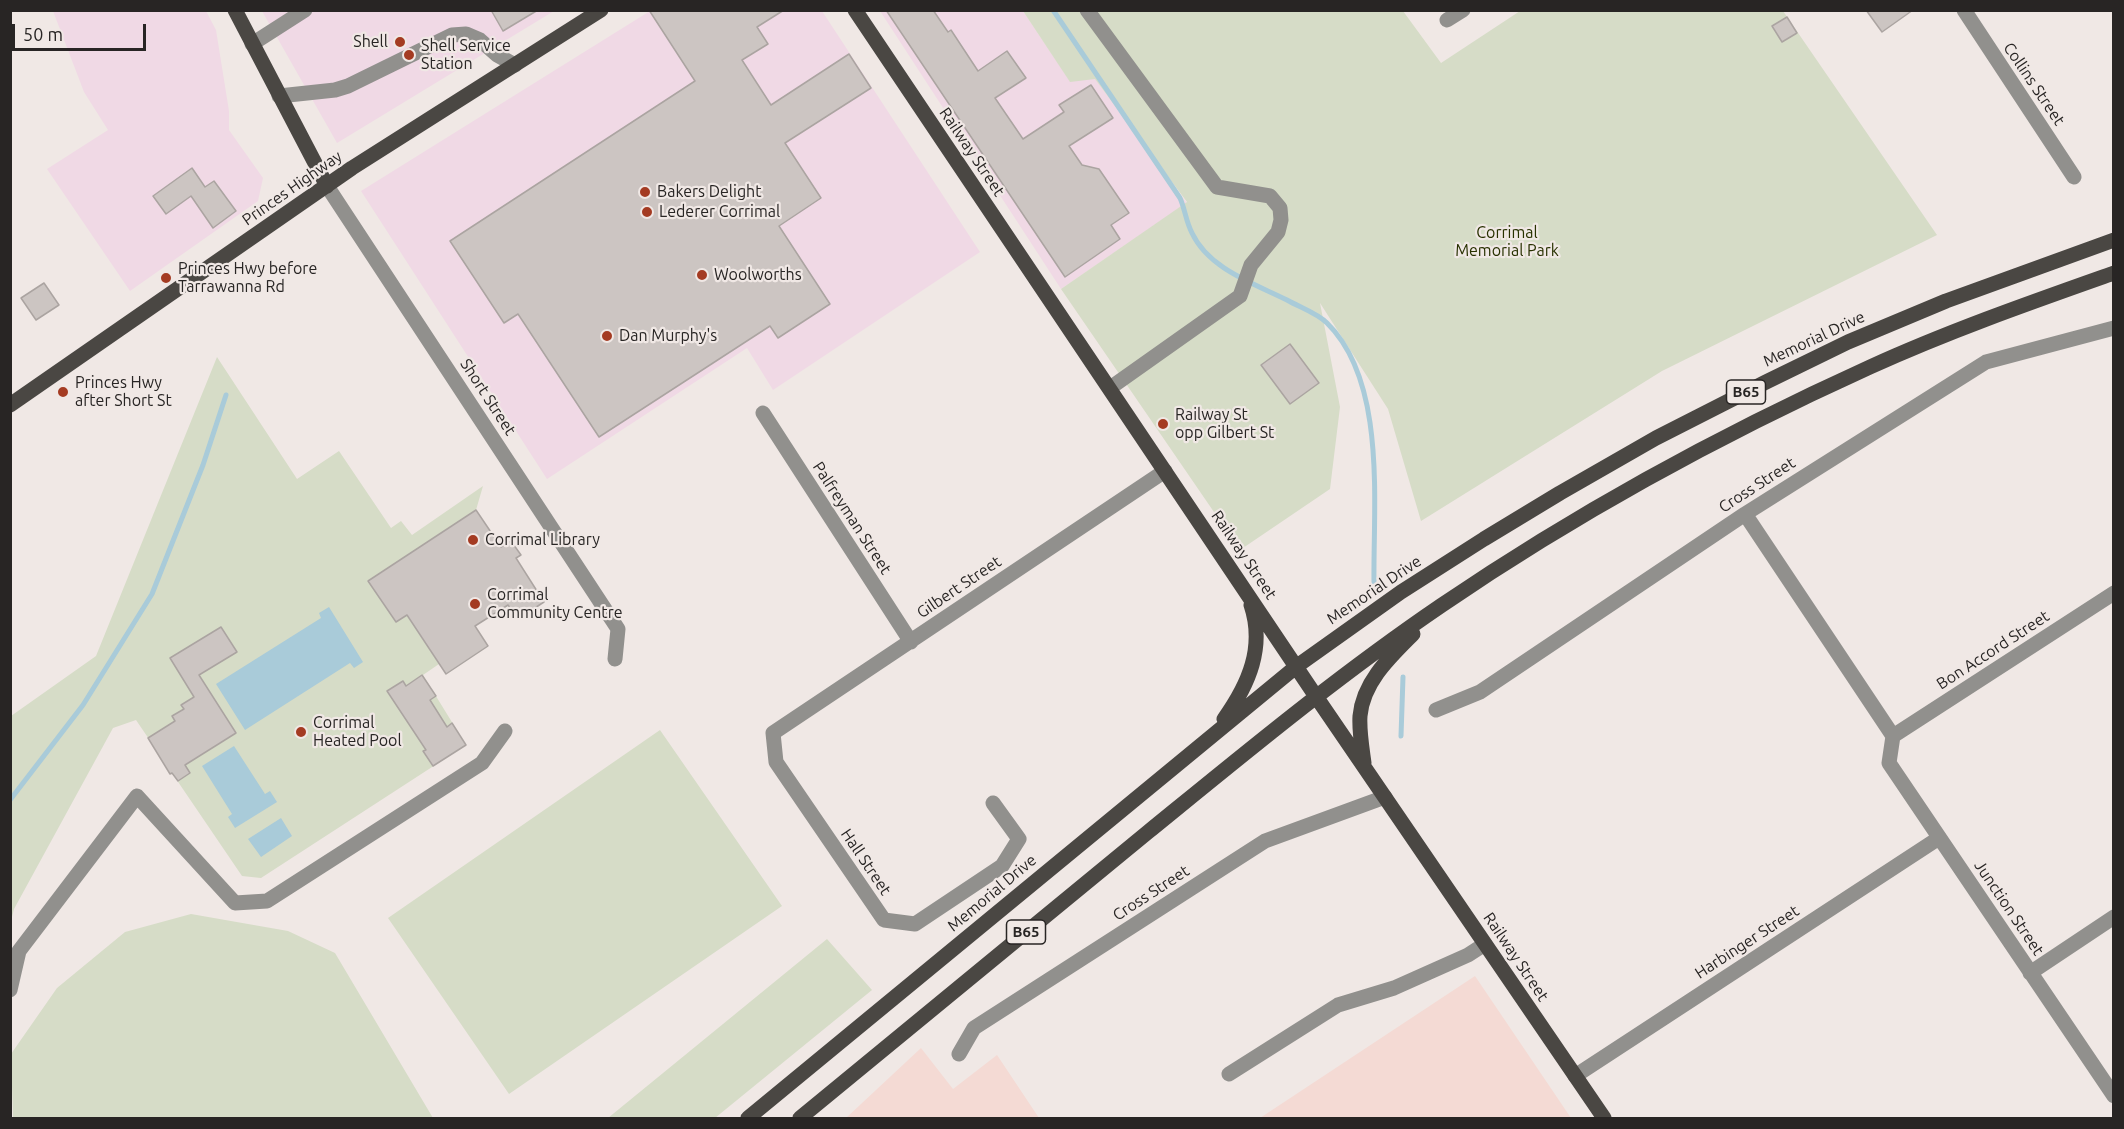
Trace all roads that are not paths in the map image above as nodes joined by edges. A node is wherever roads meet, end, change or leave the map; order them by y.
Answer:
1 (235, 10) edge
2 (305, 10) edge
3 (601, 10) edge
4 (855, 10) edge
5 (1087, 10) edge
6 (1463, 10) edge
7 (1964, 10) edge
8 (1447, 20) dead end
9 (252, 44) junction
10 (516, 64) junction
11 (279, 96) junction
12 (2074, 177) dead end
13 (327, 186) junction
14 (2114, 240) edge
15 (2114, 273) edge
16 (2114, 328) edge
17 (1110, 388) junction
18 (10, 405) edge
19 (763, 413) dead end
20 (1165, 471) junction
21 (1744, 514) junction
22 (1245, 589) junction
23 (2114, 593) edge
24 (1442, 604) junction
25 (911, 642) junction
26 (615, 659) dead end
27 (1297, 666) junction
28 (1316, 695) junction
29 (1436, 710) dead end
30 (505, 731) dead end
31 (773, 733) joint
32 (1212, 736) junction
33 (1893, 736) junction
34 (1365, 766) junction
35 (1385, 796) junction
36 (993, 803) dead end
37 (1939, 838) junction
38 (2114, 917) edge
39 (1485, 944) junction
40 (2030, 973) junction
41 (10, 990) edge
42 (959, 1054) dead end
43 (1229, 1074) dead end
44 (1575, 1076) junction
45 (2114, 1096) edge
46 (748, 1119) edge
47 (800, 1119) edge
48 (1604, 1119) edge

1 - 9 main road
2 - 9 street
3 - 10 main road, Princes Highway
4 - 17 main road, Railway Street
5 - 17 street
6 - 8 street
7 - 12 street, Collins Street
9 - 11 main road
10 - 11 street
10 - 13 main road, Princes Highway
11 - 13 main road
13 - 18 main road, Princes Highway
13 - 26 street, Short Street
14 - 27 main road, Memorial Drive / B65
15 - 24 main road, B65
16 - 21 street, Cross Street
17 - 20 main road, Railway Street
19 - 25 street, Palfreyman Street
20 - 22 main road, Railway Street
20 - 25 street, Gilbert Street
21 - 29 street, Cross Street
21 - 33 street
22 - 27 main road, Railway Street
22 - 32 main road
23 - 33 street, Bon Accord Street
24 - 28 main road, B65
24 - 34 main road
25 - 31 street, Gilbert Street
27 - 28 main road, Railway Street
27 - 32 main road, Memorial Drive / B65
28 - 34 main road, Railway Street
28 - 47 main road, B65
30 - 41 street
31 - 36 street, Hall Street
32 - 46 main road, Memorial Drive / B65
33 - 37 street, Junction Street
34 - 35 main road, Railway Street
35 - 39 main road, Railway Street
35 - 42 street, Cross Street
37 - 40 street, Junction Street
37 - 44 street, Harbinger Street
38 - 40 street
39 - 43 street
39 - 44 main road, Railway Street
40 - 45 street, Junction Street
44 - 48 main road, Railway Street

